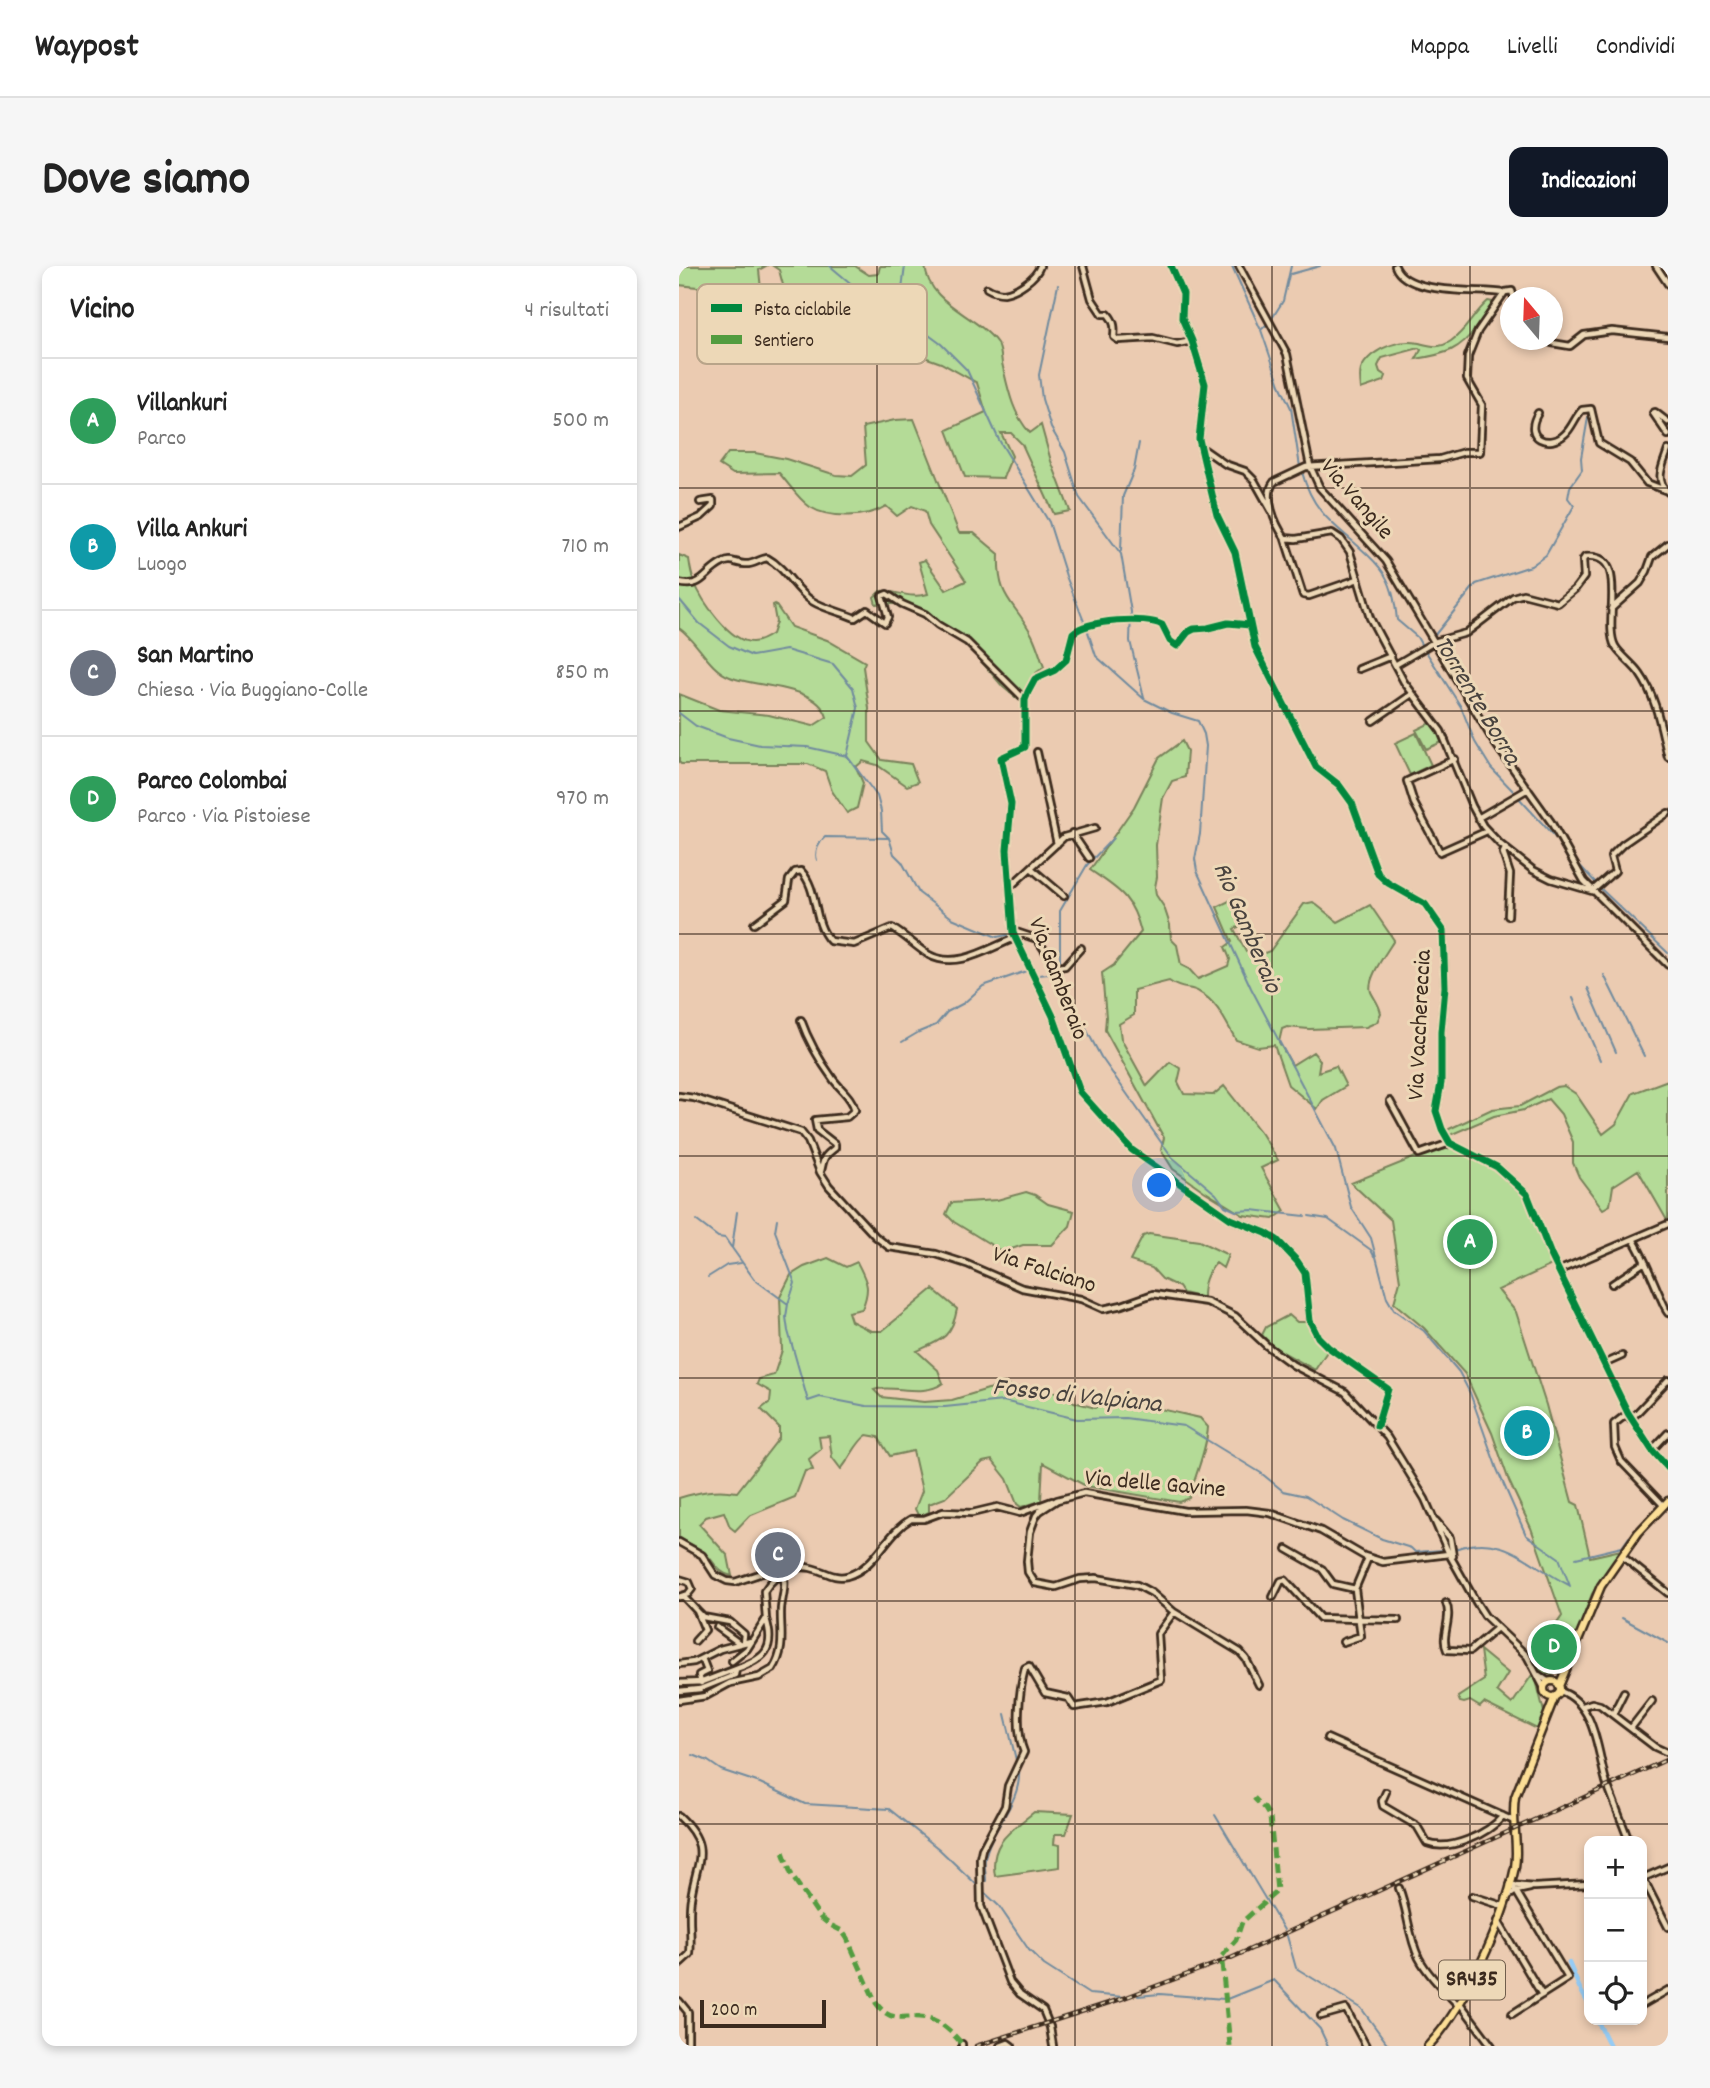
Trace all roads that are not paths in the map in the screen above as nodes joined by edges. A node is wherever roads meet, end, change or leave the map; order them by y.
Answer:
1 (1040, 266) edge
2 (1083, 266) edge
3 (1171, 266) edge
4 (1239, 266) edge
5 (1395, 266) edge
6 (1657, 266) edge
7 (1668, 284) edge
8 (987, 288) dead end
9 (1500, 293) edge
10 (1500, 299) edge
11 (1668, 337) edge
12 (1192, 341) junction
13 (1563, 345) edge
14 (1538, 413) dead end
15 (1668, 422) edge
16 (1668, 435) edge
17 (1201, 446) junction
18 (1668, 450) edge
19 (1308, 467) junction
20 (1666, 491) edge
21 (700, 502) dead end
22 (1276, 519) junction
23 (679, 527) edge
24 (1285, 538) junction
25 (1668, 544) edge
26 (1358, 579) junction
27 (679, 583) edge
28 (1611, 610) junction
29 (1250, 625) junction
30 (1434, 642) junction
31 (1391, 656) junction
32 (1395, 665) junction
33 (1359, 669) dead end
34 (1412, 694) junction
35 (1025, 701) junction
36 (1373, 721) dead end
37 (1037, 752) dead end
38 (1668, 757) edge
39 (1455, 759) junction
40 (1528, 788) junction
41 (1668, 813) edge
42 (1478, 818) junction
43 (1095, 828) dead end
44 (1487, 831) junction
45 (1072, 834) junction
46 (1057, 844) junction
47 (1505, 849) junction
48 (1089, 858) dead end
49 (1031, 868) junction
50 (1582, 879) junction
51 (1010, 887) junction
52 (1578, 887) junction
53 (1592, 891) junction
54 (1063, 896) dead end
55 (1508, 916) dead end
56 (754, 924) dead end
57 (1013, 931) junction
58 (1015, 937) junction
59 (1081, 948) dead end
60 (1668, 965) edge
61 (801, 1020) dead end
62 (679, 1096) edge
63 (1390, 1101) dead end
64 (1450, 1143) junction
65 (820, 1172) junction
66 (1668, 1224) edge
67 (1633, 1239) junction
68 (1645, 1262) junction
69 (1560, 1270) junction
70 (1612, 1284) dead end
71 (1666, 1310) edge
72 (1622, 1356) dead end
73 (1604, 1364) junction
74 (1668, 1380) edge
75 (1628, 1413) junction
76 (1632, 1419) junction
77 (1377, 1426) junction
78 (1668, 1433) edge
79 (1652, 1450) junction
80 (1668, 1468) edge
81 (1056, 1501) junction
82 (1666, 1504) edge
83 (1433, 1518) junction
84 (679, 1542) edge
85 (1287, 1549) dead end
86 (1449, 1554) junction
87 (1621, 1555) junction
88 (1368, 1558) junction
89 (1453, 1561) junction
90 (782, 1573) junction
91 (679, 1579) edge
92 (1355, 1588) junction
93 (1668, 1593) edge
94 (684, 1596) edge
95 (1273, 1597) dead end
96 (1446, 1603) dead end
97 (697, 1611) junction
98 (1174, 1612) junction
99 (1360, 1618) junction
100 (766, 1619) junction
101 (1398, 1620) dead end
102 (717, 1628) dead end
103 (1497, 1628) junction
104 (753, 1640) junction
105 (695, 1641) dead end
106 (1343, 1642) dead end
107 (741, 1643) junction
108 (702, 1658) junction
109 (733, 1661) dead end
110 (679, 1664) edge
111 (736, 1669) junction
112 (701, 1683) junction
113 (679, 1684) edge
114 (1259, 1685) dead end
115 (1553, 1688) junction
116 (679, 1691) edge
117 (1624, 1692) dead end
118 (679, 1700) edge
119 (1652, 1701) dead end
120 (1583, 1706) junction
121 (1613, 1714) junction
122 (1631, 1728) junction
123 (1327, 1738) dead end
124 (1668, 1753) edge
125 (1386, 1792) dead end
126 (679, 1816) edge
127 (1503, 1816) junction
128 (1514, 1821) junction
129 (1627, 1836) edge
130 (1668, 1867) edge
131 (1512, 1875) junction
132 (1647, 1878) edge
133 (1584, 1884) edge
134 (1510, 1885) junction
135 (1535, 1887) junction
136 (1399, 1888) dead end
137 (1647, 1888) edge
138 (1516, 1891) junction
139 (1472, 1896) dead end
140 (1504, 1903) junction
141 (1498, 1920) junction
142 (1668, 1927) edge
143 (679, 1964) edge
144 (1668, 1990) edge
145 (1542, 1995) junction
146 (679, 2001) edge
147 (1459, 2003) junction
148 (1647, 2003) edge
149 (1512, 2014) dead end
150 (1321, 2016) dead end
151 (1365, 2045) edge
152 (688, 2046) edge
153 (1000, 2046) edge
154 (1012, 2046) edge
155 (1053, 2046) edge
156 (1428, 2046) edge
157 (1492, 2046) edge

1 - 8 street
2 - 12 street
3 - 12 street, Via Vacchereccia
4 - 19 street
5 - 9 street
6 - 7 street
10 - 19 street
11 - 13 street
12 - 17 street, Via Vacchereccia
14 - 20 street
15 - 16 street
17 - 22 street
17 - 29 street, Via Vacchereccia
18 - 20 street
19 - 22 street, Via Vangile
19 - 30 street, Via Vangile
21 - 23 street
22 - 24 street, Via Vangile
24 - 26 street, Via Vangile
24 - 26 street
25 - 28 street
26 - 31 street, Via Vangile
27 - 35 street
28 - 30 street
28 - 38 street
29 - 35 street
29 - 64 street, Via Vacchereccia
30 - 32 street
30 - 40 street, Via Vangile
31 - 32 street, Via Vangile
31 - 33 street
32 - 34 street, Via Vangile
34 - 36 street
34 - 39 street, Via Vangile
35 - 51 street, Via Gamberaio
37 - 46 street
39 - 42 street, Via Vangile
39 - 44 street
40 - 42 street
40 - 50 street, Via Vangile
41 - 53 street
42 - 44 street, Via Vangile
43 - 45 street
44 - 47 street, Via Vangile
45 - 46 street
45 - 48 street
46 - 49 street
47 - 52 street, Via Vangile
47 - 55 street
49 - 51 street
49 - 54 street
50 - 52 street
50 - 53 street, Via Vangile
51 - 57 street, Via Gamberaio
52 - 53 street, Via Vangile
53 - 60 street, Via Vangile
56 - 58 street
57 - 58 street, Via Gamberaio
57 - 59 street
58 - 77 street, Via Gamberaio
61 - 65 street
62 - 65 street, Via Falciano
63 - 64 street
64 - 69 street
65 - 77 street, Via Falciano
66 - 67 street
67 - 68 street
67 - 69 street
68 - 70 street
68 - 71 street
69 - 73 street
72 - 73 street
73 - 75 street
74 - 76 street
75 - 76 street
75 - 82 street
76 - 79 street
77 - 83 street, Via Falciano
78 - 79 street
79 - 80 street
81 - 88 street, Via delle Gavine
81 - 90 street, Via delle Gavine
81 - 98 street, Via delle Gavine
82 - 87 main road
83 - 86 street, Via Falciano
83 - 89 street
84 - 90 street, Via delle Gavine
85 - 92 street
86 - 88 street, Via delle Gavine
86 - 89 street, Via Falciano
87 - 93 street
87 - 115 main road
88 - 92 street
89 - 103 street, Via Falciano
90 - 100 street
90 - 118 street
91 - 94 street
92 - 99 street
94 - 97 street
95 - 99 street
96 - 103 street
97 - 105 street
97 - 107 street
98 - 114 street, Via delle Gavine
98 - 155 street
99 - 101 street
99 - 106 street
100 - 104 street
100 - 111 street
102 - 107 street
103 - 115 street, Via Falciano
104 - 107 street
104 - 109 street
107 - 108 street
108 - 110 street
108 - 112 street
111 - 112 street
111 - 116 street
112 - 113 street
115 - 120 street
115 - 128 main road, SR435
117 - 121 street
119 - 122 street
120 - 121 street
120 - 129 street
121 - 122 street
122 - 124 street
123 - 127 street
125 - 127 street
126 - 143 street
127 - 128 street
128 - 131 main road, SR435
130 - 132 street
131 - 134 main road, SR435
131 - 135 street
133 - 135 street
134 - 135 street
134 - 138 street
134 - 140 main road, SR435
135 - 138 street
136 - 147 street
137 - 142 street
138 - 140 street
138 - 145 street
139 - 140 street
140 - 141 main road, SR435
141 - 145 street
141 - 147 main road, SR435
144 - 148 street
145 - 149 street
146 - 152 street
147 - 156 main road, SR435
147 - 157 street
150 - 151 street
153 - 154 street

